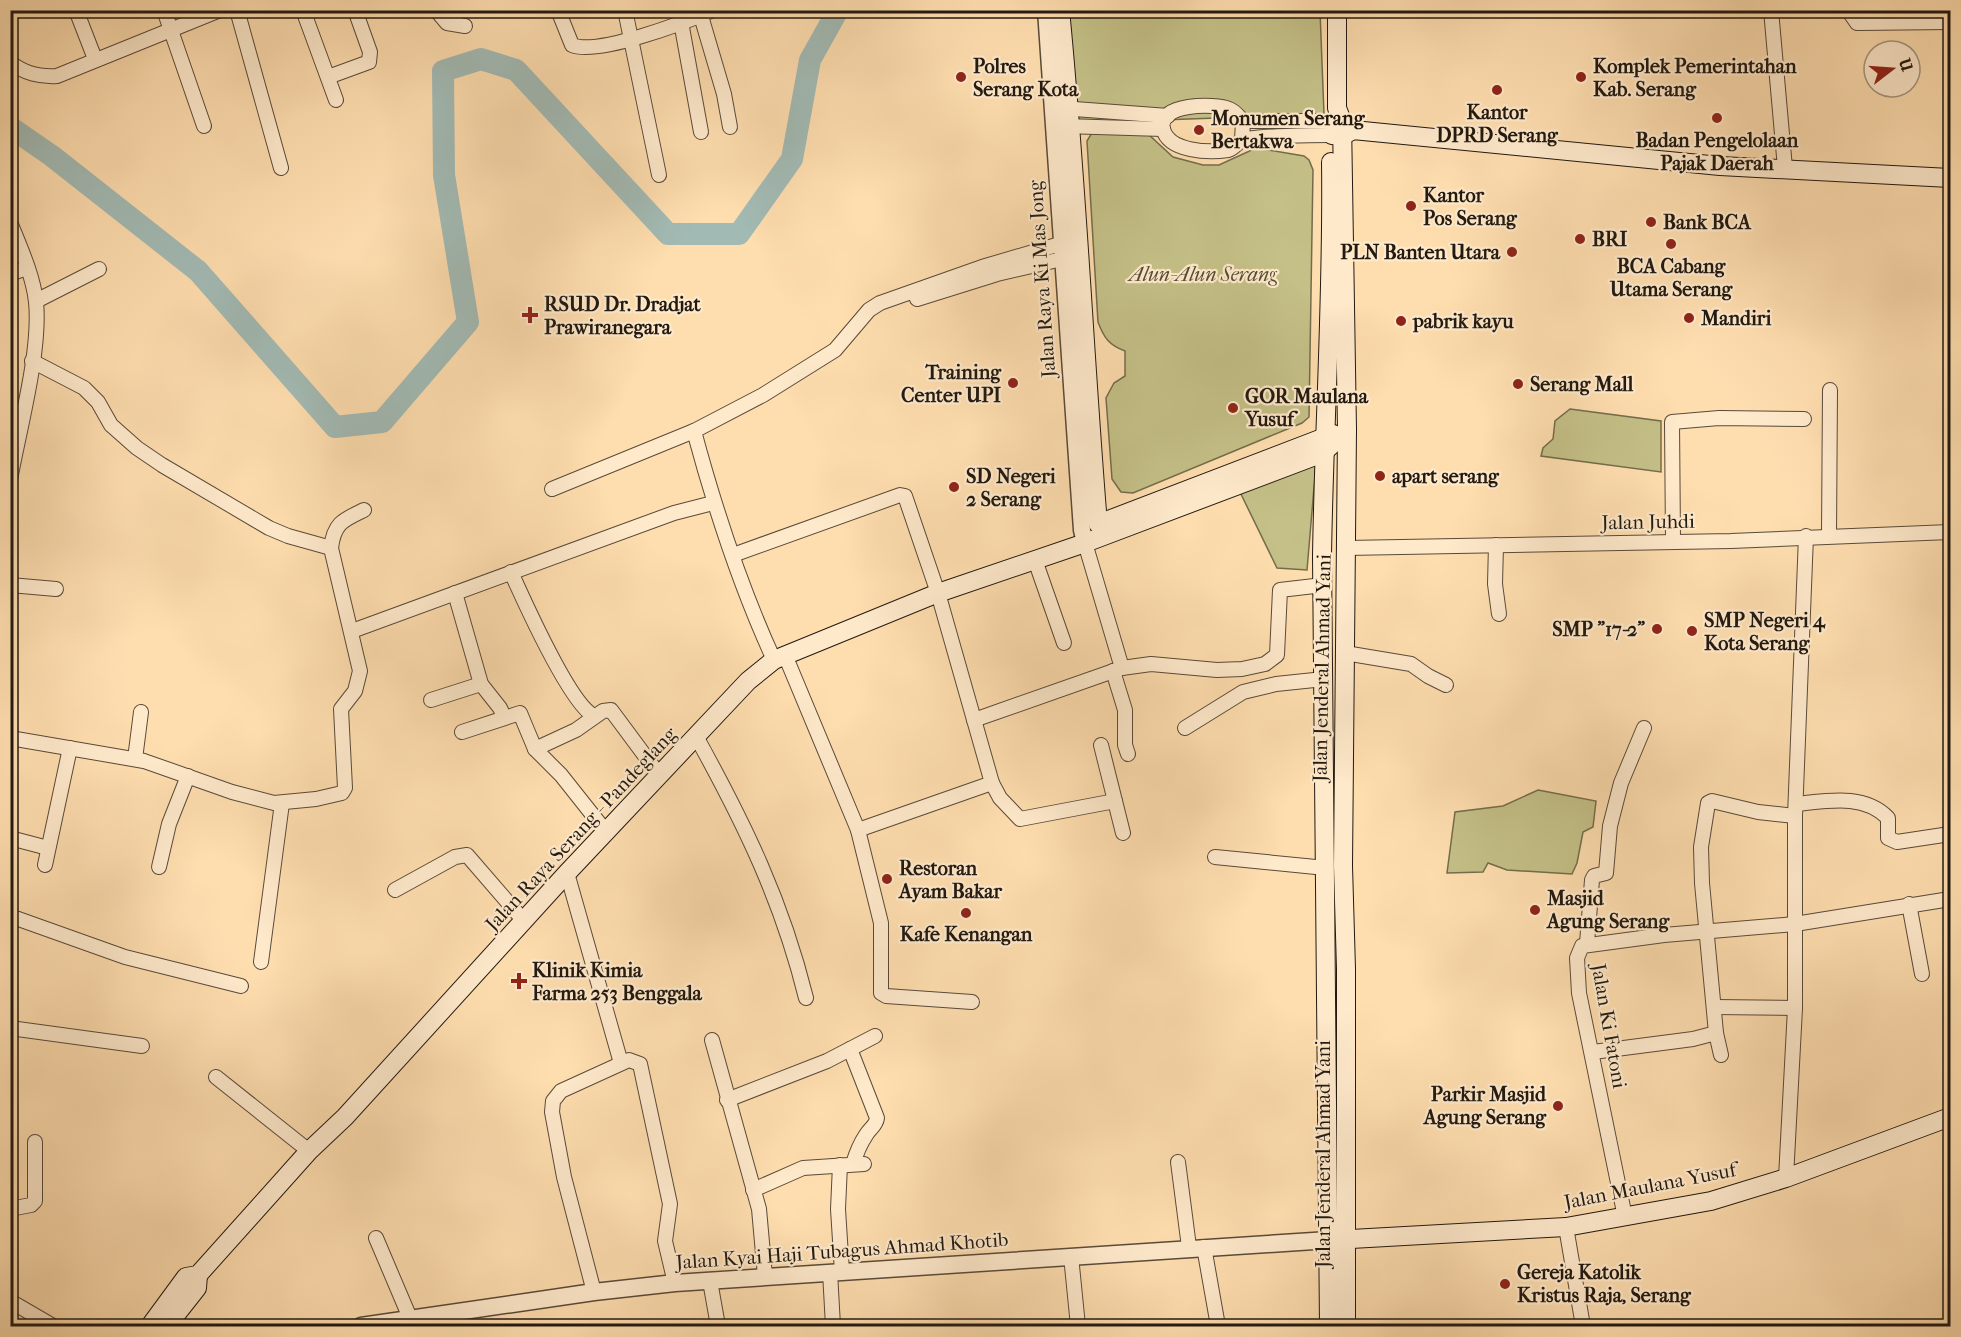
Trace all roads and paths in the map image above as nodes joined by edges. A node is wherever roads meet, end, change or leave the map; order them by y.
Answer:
1 (76, 10) edge
2 (164, 10) edge
3 (220, 10) edge
4 (237, 10) edge
5 (303, 10) edge
6 (355, 10) edge
7 (436, 10) edge
8 (558, 10) edge
9 (625, 10) edge
10 (1046, 10) edge
11 (1060, 10) edge
12 (1336, 10) edge
13 (1771, 10) edge
14 (1848, 10) edge
15 (707, 13) edge
16 (681, 22) junction
17 (1950, 22) edge
18 (465, 26) dead end
19 (170, 30) junction
20 (632, 39) junction
21 (95, 59) junction
22 (10, 62) edge
23 (328, 77) junction
24 (336, 100) dead end
25 (1168, 116) junction
26 (1062, 117) junction
27 (1243, 121) junction
28 (1339, 125) junction
29 (204, 126) dead end
30 (730, 127) dead end
31 (1162, 129) junction
32 (701, 132) dead end
33 (1242, 140) junction
34 (281, 168) dead end
35 (1785, 168) junction
36 (659, 175) dead end
37 (1950, 178) edge
38 (10, 222) edge
39 (1061, 252) junction
40 (27, 268) junction
41 (99, 269) dead end
42 (10, 274) edge
43 (36, 301) junction
44 (32, 361) junction
45 (1830, 390) dead end
46 (1804, 419) dead end
47 (1347, 430) junction
48 (694, 431) junction
49 (1082, 433) junction
50 (14, 436) edge
51 (1324, 445) junction
52 (10, 480) edge
53 (552, 489) dead end
54 (1189, 496) junction
55 (713, 503) junction
56 (364, 510) dead end
57 (1950, 532) edge
58 (1806, 536) junction
59 (1829, 536) junction
60 (1673, 540) junction
61 (1085, 543) junction
62 (1496, 545) junction
63 (331, 548) junction
64 (1346, 548) junction
65 (733, 555) junction
66 (1035, 560) junction
67 (511, 572) junction
68 (10, 585) edge
69 (1323, 585) junction
70 (56, 589) dead end
71 (455, 593) junction
72 (938, 593) junction
73 (1499, 614) dead end
74 (352, 631) junction
75 (1064, 643) dead end
76 (1345, 653) junction
77 (779, 658) junction
78 (1117, 670) junction
79 (1324, 679) junction
80 (481, 684) junction
81 (1446, 685) dead end
82 (431, 700) dead end
83 (141, 712) dead end
84 (594, 716) junction
85 (504, 717) junction
86 (1324, 717) junction
87 (1343, 717) junction
88 (974, 720) junction
89 (1185, 728) dead end
90 (1644, 728) dead end
91 (462, 732) dead end
92 (10, 738) edge
93 (697, 738) junction
94 (1101, 745) dead end
95 (70, 748) junction
96 (536, 749) junction
97 (1128, 754) dead end
98 (135, 759) junction
99 (188, 776) junction
100 (660, 776) junction
101 (992, 783) junction
102 (1115, 801) junction
103 (282, 803) junction
104 (1796, 810) junction
105 (858, 830) junction
106 (608, 833) junction
107 (1122, 833) dead end
108 (1950, 834) edge
109 (10, 838) edge
110 (48, 848) junction
111 (1215, 857) dead end
112 (45, 865) dead end
113 (159, 867) dead end
114 (1326, 868) junction
115 (567, 873) junction
116 (395, 890) dead end
117 (1950, 899) edge
118 (1909, 904) junction
119 (10, 916) edge
120 (524, 921) junction
121 (1795, 924) junction
122 (1706, 933) junction
123 (1587, 943) junction
124 (261, 962) dead end
125 (1922, 974) dead end
126 (241, 986) dead end
127 (806, 998) dead end
128 (972, 1002) dead end
129 (1714, 1007) junction
130 (1795, 1008) junction
131 (10, 1028) edge
132 (1716, 1033) junction
133 (875, 1036) dead end
134 (712, 1040) dead end
135 (142, 1046) dead end
136 (850, 1049) junction
137 (1593, 1052) junction
138 (1721, 1055) dead end
139 (621, 1064) junction
140 (216, 1077) dead end
141 (727, 1100) junction
142 (1950, 1117) edge
143 (35, 1142) dead end
144 (309, 1151) junction
145 (1178, 1162) dead end
146 (852, 1164) junction
147 (1786, 1178) junction
148 (753, 1190) junction
149 (10, 1209) edge
150 (1625, 1217) junction
151 (1566, 1227) junction
152 (376, 1238) dead end
153 (1337, 1241) junction
154 (1196, 1247) junction
155 (1071, 1256) junction
156 (836, 1272) junction
157 (198, 1275) junction
158 (765, 1276) junction
159 (710, 1281) junction
160 (675, 1283) junction
161 (594, 1292) junction
162 (10, 1301) edge
163 (410, 1318) junction
164 (446, 1320) edge
165 (34, 1322) edge
166 (53, 1326) edge
167 (150, 1326) edge
168 (166, 1326) edge
169 (361, 1326) edge
170 (718, 1326) edge
171 (833, 1326) edge
172 (1078, 1326) edge
173 (1218, 1326) edge
174 (1329, 1326) edge
175 (1346, 1326) edge
176 (1583, 1326) edge

1 - 21 street
2 - 19 street
3 - 19 street
4 - 34 street
5 - 23 street
6 - 23 street
7 - 18 street
8 - 20 street
9 - 20 street
10 - 26 street, Jalan Raya Ki Mas Jong
11 - 26 main road
12 - 28 main road, Jalan Jenderal Ahmad Yani
13 - 35 street
14 - 17 street
15 - 16 street
15 - 30 street
16 - 20 street
16 - 32 street
19 - 21 street
19 - 29 street
20 - 36 street
21 - 22 street
23 - 24 street
25 - 26 street
25 - 27 street
25 - 31 street
26 - 31 street
26 - 39 street, Jalan Raya Ki Mas Jong
26 - 49 main road
27 - 28 street
27 - 33 street
28 - 33 street
28 - 35 main road
28 - 47 main road, Jalan Jenderal Ahmad Yani
28 - 51 main road, Jalan Jenderal Ahmad Yani
31 - 33 street
35 - 37 main road
38 - 40 street
39 - 48 street
39 - 49 street, Jalan Raya Ki Mas Jong
40 - 42 street
40 - 43 street
41 - 43 street
43 - 44 street
44 - 50 street
44 - 63 street
45 - 59 street
46 - 60 street
47 - 51 main road
47 - 64 main road, Jalan Jenderal Ahmad Yani
48 - 53 street
48 - 55 street
49 - 54 main road
49 - 61 street, Jalan Raya Ki Mas Jong
50 - 52 street
51 - 54 main road
51 - 69 main road, Jalan Jenderal Ahmad Yani
54 - 61 main road, Jalan Raya Serang - Pandeglang
55 - 65 street
55 - 67 street
56 - 63 street
57 - 59 street, Jalan Juhdi
58 - 59 street, Jalan Juhdi
58 - 60 street, Jalan Juhdi
58 - 104 street
60 - 62 street, Jalan Juhdi
61 - 66 main road, Jalan Raya Serang - Pandeglang
61 - 78 street
62 - 64 street, Jalan Juhdi
62 - 73 street
63 - 74 street
64 - 76 main road, Jalan Jenderal Ahmad Yani
65 - 72 street
65 - 77 street
66 - 72 main road, Jalan Raya Serang - Pandeglang
66 - 75 street
67 - 71 street
67 - 84 street
68 - 70 street
69 - 78 street
69 - 79 main road, Jalan Jenderal Ahmad Yani
71 - 74 street
71 - 80 street
72 - 77 main road, Jalan Raya Serang - Pandeglang
72 - 88 street
74 - 103 street
76 - 81 street
76 - 87 main road, Jalan Jenderal Ahmad Yani
77 - 93 main road, Jalan Raya Serang - Pandeglang
77 - 105 street
78 - 88 street
78 - 97 street
79 - 86 main road, Jalan Jenderal Ahmad Yani
79 - 89 street
80 - 82 street
80 - 85 street
83 - 98 street
84 - 96 street
84 - 100 street
85 - 91 street
85 - 96 street
86 - 87 main road
86 - 114 main road, Jalan Jenderal Ahmad Yani
87 - 153 main road, Jalan Jenderal Ahmad Yani
88 - 101 street
90 - 123 street
92 - 95 street
93 - 100 main road, Jalan Raya Serang - Pandeglang
93 - 127 street
94 - 102 street
95 - 98 street
95 - 110 street
96 - 106 street
98 - 99 street
99 - 103 street
99 - 113 street
100 - 106 main road, Jalan Raya Serang - Pandeglang
101 - 102 street
101 - 105 street
102 - 107 street
103 - 124 street
104 - 108 street
104 - 121 street
104 - 122 street
105 - 128 street
106 - 115 main road, Jalan Raya Serang - Pandeglang
109 - 110 street
110 - 112 street
111 - 114 street
114 - 153 main road, Jalan Jenderal Ahmad Yani
115 - 120 main road, Jalan Raya Serang - Pandeglang
115 - 139 street
116 - 120 street
117 - 118 street, Jalan Ki Fatoni
118 - 121 street, Jalan Ki Fatoni
118 - 125 street
119 - 126 street
120 - 144 main road, Jalan Raya Serang - Pandeglang
121 - 122 street, Jalan Ki Fatoni
121 - 130 street
122 - 123 street, Jalan Ki Fatoni
122 - 129 street
123 - 137 street, Jalan Ki Fatoni
129 - 130 street
129 - 132 street
130 - 147 street
131 - 135 street
132 - 137 street
132 - 138 street
133 - 136 street
134 - 141 street
136 - 141 street
136 - 146 street
137 - 150 street, Jalan Ki Fatoni
139 - 160 street
139 - 161 street
140 - 144 street
141 - 148 street
142 - 147 main road, Jalan Maulana Yusuf
143 - 149 street
144 - 157 main road, Jalan Raya Serang - Pandeglang
145 - 154 street
146 - 148 street
146 - 156 street
147 - 150 main road, Jalan Maulana Yusuf
148 - 158 street
150 - 151 main road, Jalan Maulana Yusuf
151 - 153 main road, Jalan Maulana Yusuf
151 - 176 street
152 - 163 street
153 - 154 street, Jalan Kyai Haji Tubagus Ahmad Khotib
153 - 174 main road, Jalan Jenderal Ahmad Yani
153 - 175 main road, Jalan Jenderal Ahmad Yani
154 - 155 street, Jalan Kyai Haji Tubagus Ahmad Khotib
154 - 173 street
155 - 156 street, Jalan Kyai Haji Tubagus Ahmad Khotib
155 - 172 street
156 - 158 street, Jalan Kyai Haji Tubagus Ahmad Khotib
156 - 171 street
157 - 167 main road, Jalan Raya Serang - Pandeglang
157 - 168 main road, Jalan Raya Serang - Pandeglang
158 - 159 street, Jalan Kyai Haji Tubagus Ahmad Khotib
159 - 160 street, Jalan Kyai Haji Tubagus Ahmad Khotib
159 - 170 street
160 - 161 street, Jalan Kyai Haji Tubagus Ahmad Khotib
161 - 164 street, Jalan Kyai Haji Tubagus Ahmad Khotib
162 - 165 street
163 - 164 street, Jalan Kyai Haji Tubagus Ahmad Khotib
163 - 169 street, Jalan Kyai Haji Tubagus Ahmad Khotib
165 - 166 street

